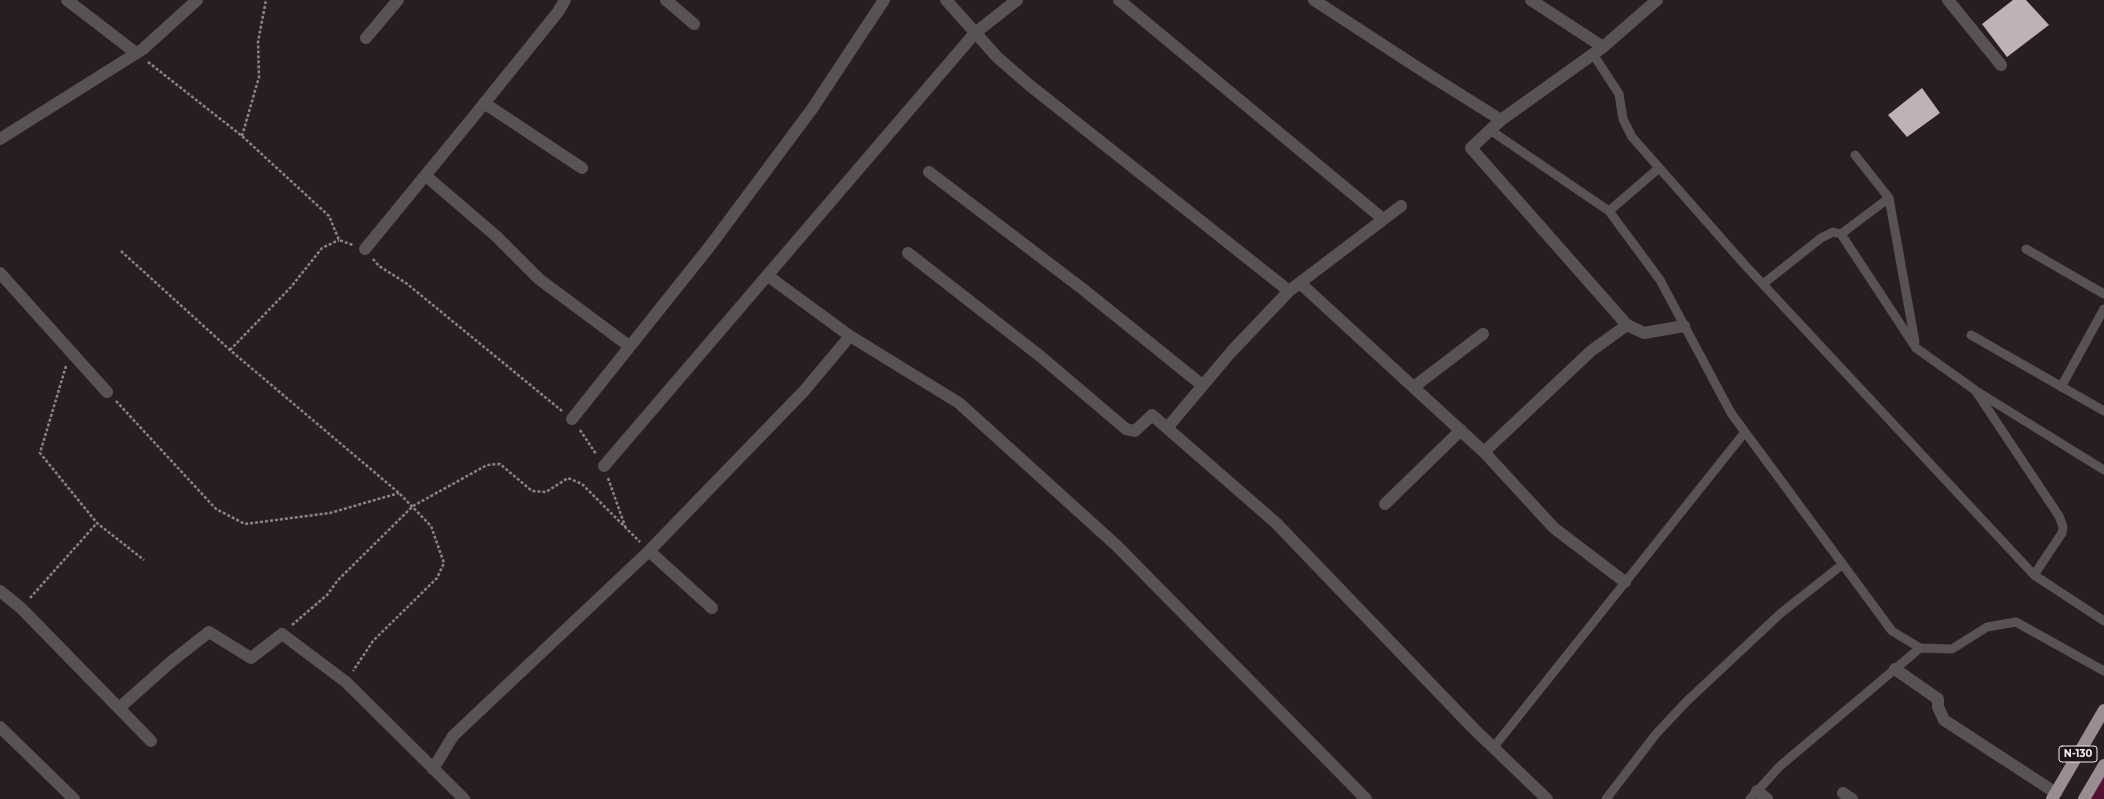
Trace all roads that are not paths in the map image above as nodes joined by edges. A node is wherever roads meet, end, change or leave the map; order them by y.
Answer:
1 (67, 0) edge
2 (197, 0) edge
3 (398, 0) edge
4 (565, 0) edge
5 (666, 0) edge
6 (884, 0) edge
7 (946, 0) edge
8 (1017, 0) edge
9 (1119, 0) edge
10 (1314, 0) edge
11 (1531, 0) edge
12 (1657, 0) edge
13 (1948, 0) edge
14 (694, 24) dead end
15 (975, 33) junction
16 (366, 38) dead end
17 (1598, 50) junction
18 (136, 53) junction
19 (2001, 65) dead end
20 (484, 103) junction
21 (1501, 120) junction
22 (1490, 130) junction
23 (1, 135) edge
24 (1854, 155) dead end
25 (582, 168) dead end
26 (1659, 168) junction
27 (929, 172) dead end
28 (426, 176) junction
29 (1889, 198) junction
30 (1401, 206) dead end
31 (1609, 211) junction
32 (1383, 219) junction
33 (1841, 234) junction
34 (365, 249) road end
35 (2026, 249) dead end
36 (908, 253) dead end
37 (0, 273) edge
38 (768, 276) junction
39 (1300, 283) junction
40 (1763, 284) junction
41 (1289, 291) junction
42 (2104, 294) edge
43 (2104, 309) edge
44 (1627, 325) junction
45 (1684, 326) junction
46 (1482, 334) dead end
47 (1971, 335) dead end
48 (850, 336) junction
49 (629, 346) junction
50 (1916, 348) junction
51 (1202, 385) junction
52 (1415, 386) junction
53 (2061, 387) junction
54 (1975, 390) junction
55 (107, 392) road end
56 (2104, 411) edge
57 (572, 419) road end
58 (1167, 428) junction
59 (1461, 430) junction
60 (1745, 432) junction
61 (1484, 452) junction
62 (604, 466) road end
63 (2104, 470) edge
64 (1385, 504) dead end
65 (649, 551) junction
66 (1843, 564) junction
67 (2034, 575) junction
68 (1625, 582) junction
69 (0, 590) edge
70 (712, 608) dead end
71 (2104, 621) edge
72 (1920, 648) junction
73 (1895, 669) junction
74 (2104, 671) edge
75 (119, 708) junction
76 (2104, 710) edge
77 (0, 727) edge
78 (151, 741) dead end
79 (1493, 748) junction
80 (2104, 765) edge
81 (433, 769) junction
82 (1754, 795) edge
83 (2054, 796) edge
84 (74, 799) edge
85 (464, 799) edge
86 (1366, 799) edge
87 (1547, 799) edge
88 (1606, 799) edge
89 (1767, 799) edge
90 (2084, 799) edge

1 - 18 street
2 - 18 street
3 - 16 street
4 - 20 street
5 - 14 street
6 - 49 street
7 - 15 street
8 - 15 street
9 - 32 street
10 - 21 street
11 - 17 street
12 - 17 street
13 - 19 street
15 - 38 street
15 - 41 street
17 - 21 street
17 - 26 lane
18 - 23 street
20 - 25 street
20 - 28 street
21 - 22 street
22 - 31 lane
22 - 44 street
24 - 29 lane
26 - 31 lane
26 - 40 lane
27 - 51 street
28 - 34 street
28 - 49 street
29 - 33 lane
29 - 50 lane
30 - 32 street
31 - 45 lane
32 - 39 street
33 - 40 lane
33 - 50 lane
35 - 42 lane
36 - 58 street
37 - 55 street
38 - 48 street
38 - 62 street
39 - 41 street
39 - 52 street
40 - 67 lane
41 - 51 street
43 - 53 lane
44 - 45 street
44 - 61 street
45 - 60 lane
46 - 52 street
47 - 53 lane
48 - 65 street
48 - 86 street
49 - 57 street
50 - 54 lane
51 - 58 street
52 - 59 street
53 - 56 lane
54 - 63 lane
54 - 67 lane
58 - 79 street
59 - 61 street
59 - 64 street
60 - 66 lane
60 - 68 lane
61 - 68 street
65 - 70 street
65 - 81 street
66 - 72 lane
66 - 88 lane
67 - 71 lane
68 - 79 lane
69 - 75 street
72 - 73 lane
72 - 74 lane
73 - 82 lane
73 - 83 street
75 - 78 street
75 - 81 street
76 - 83 highway, N-130
77 - 84 street
79 - 87 street
80 - 90 highway, N-130
81 - 85 street
82 - 89 street

